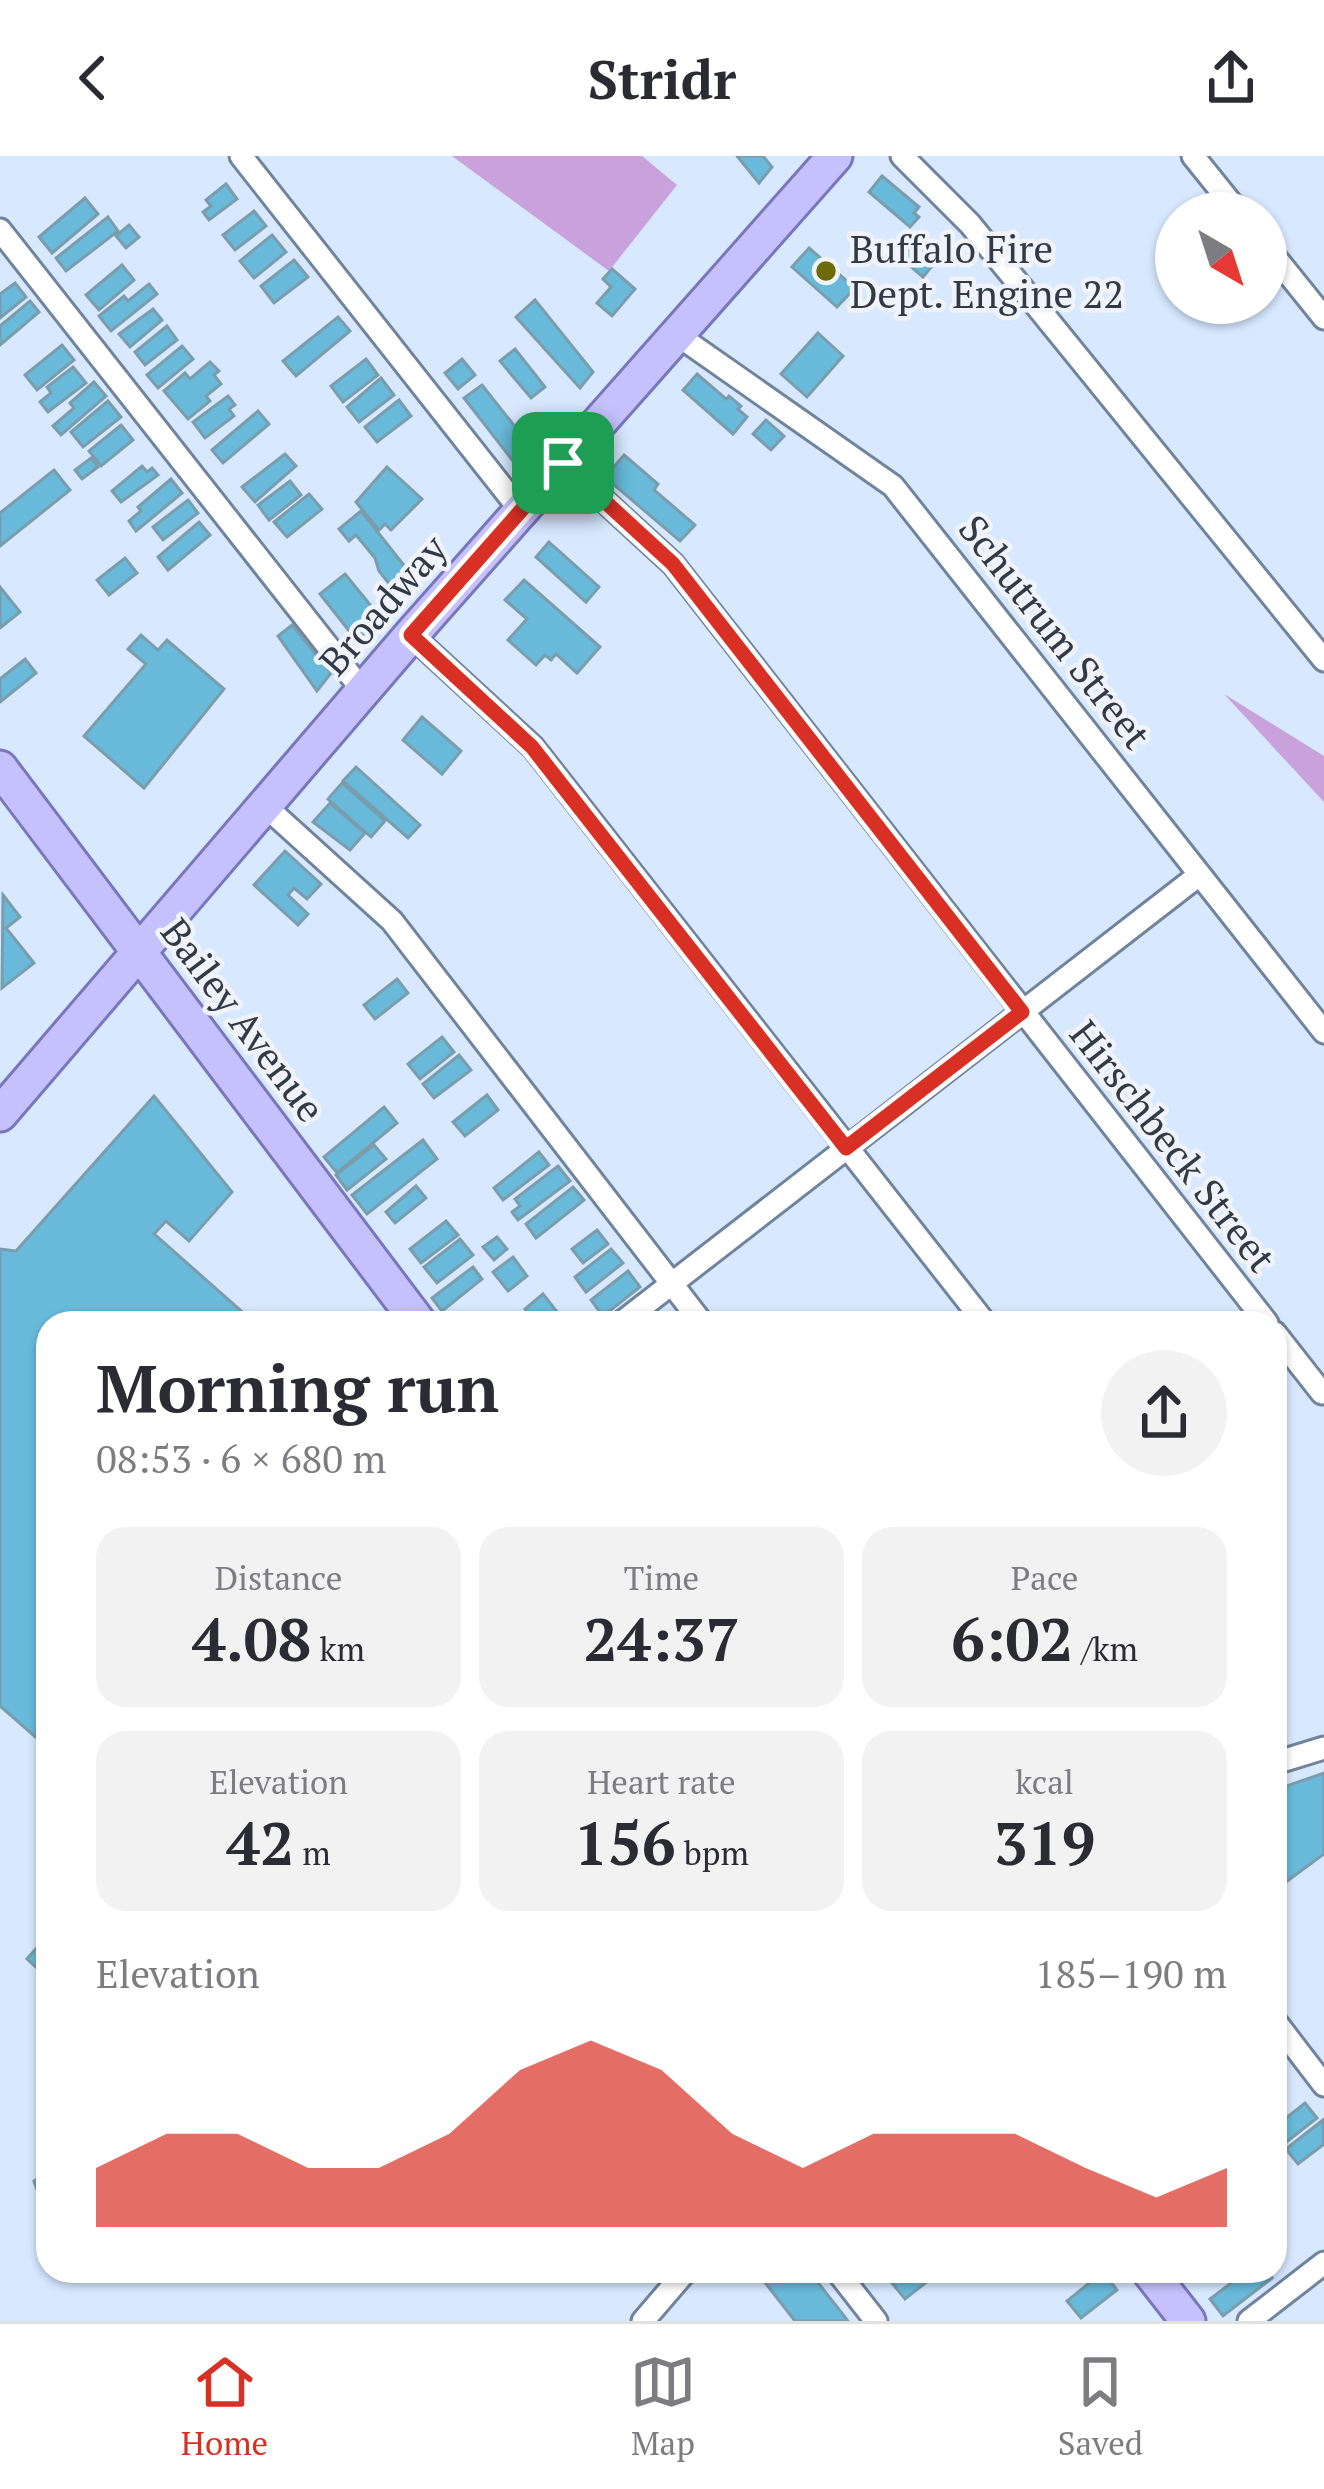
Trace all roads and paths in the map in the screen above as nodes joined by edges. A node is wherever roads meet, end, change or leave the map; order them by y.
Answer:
1 (241, 156) edge
2 (835, 156) edge
3 (902, 156) edge
4 (1193, 156) edge
5 (1222, 192) edge
6 (0, 230) edge
7 (1287, 272) edge
8 (1324, 318) edge
9 (676, 334) junction
10 (563, 463) junction
11 (521, 511) junction
12 (411, 635) junction
13 (1324, 660) edge
14 (363, 691) junction
15 (0, 768) edge
16 (264, 806) junction
17 (1199, 875) junction
18 (141, 954) junction
19 (1022, 1012) junction
20 (1324, 1032) edge
21 (0, 1114) edge
22 (846, 1148) junction
23 (671, 1284) junction
24 (410, 1311) edge
25 (636, 1311) edge
26 (692, 1311) edge
27 (975, 1311) edge
28 (1258, 1311) edge
29 (1287, 1349) edge
30 (1322, 1394) edge
31 (1324, 1748) edge
32 (1287, 1759) edge
33 (1287, 2037) edge
34 (1324, 2085) edge
35 (1324, 2263) edge
36 (676, 2283) edge
37 (846, 2283) edge
38 (1158, 2283) edge
39 (643, 2321) edge
40 (876, 2321) edge
41 (1188, 2321) edge
42 (1249, 2321) edge

1 - 11 street
2 - 9 main road, Broadway
3 - 13 street
4 - 5 street
6 - 14 street
7 - 8 street
9 - 10 main road, Broadway
9 - 17 street, Schutrum Street
10 - 11 main road, Broadway
10 - 19 street, Hirschbeck Street
11 - 12 main road, Broadway
12 - 14 main road, Broadway
12 - 22 street
14 - 16 main road, Broadway
15 - 18 main road, Bailey Avenue
16 - 18 main road, Broadway
16 - 23 street
17 - 19 street
17 - 20 street, Schutrum Street
18 - 21 main road, Broadway
18 - 24 main road, Bailey Avenue
19 - 22 street
19 - 28 street, Hirschbeck Street
22 - 23 street
22 - 27 street
23 - 25 street
23 - 26 street
29 - 30 street
31 - 32 street
33 - 34 street
35 - 42 street
36 - 39 street
37 - 40 street
38 - 41 main road

